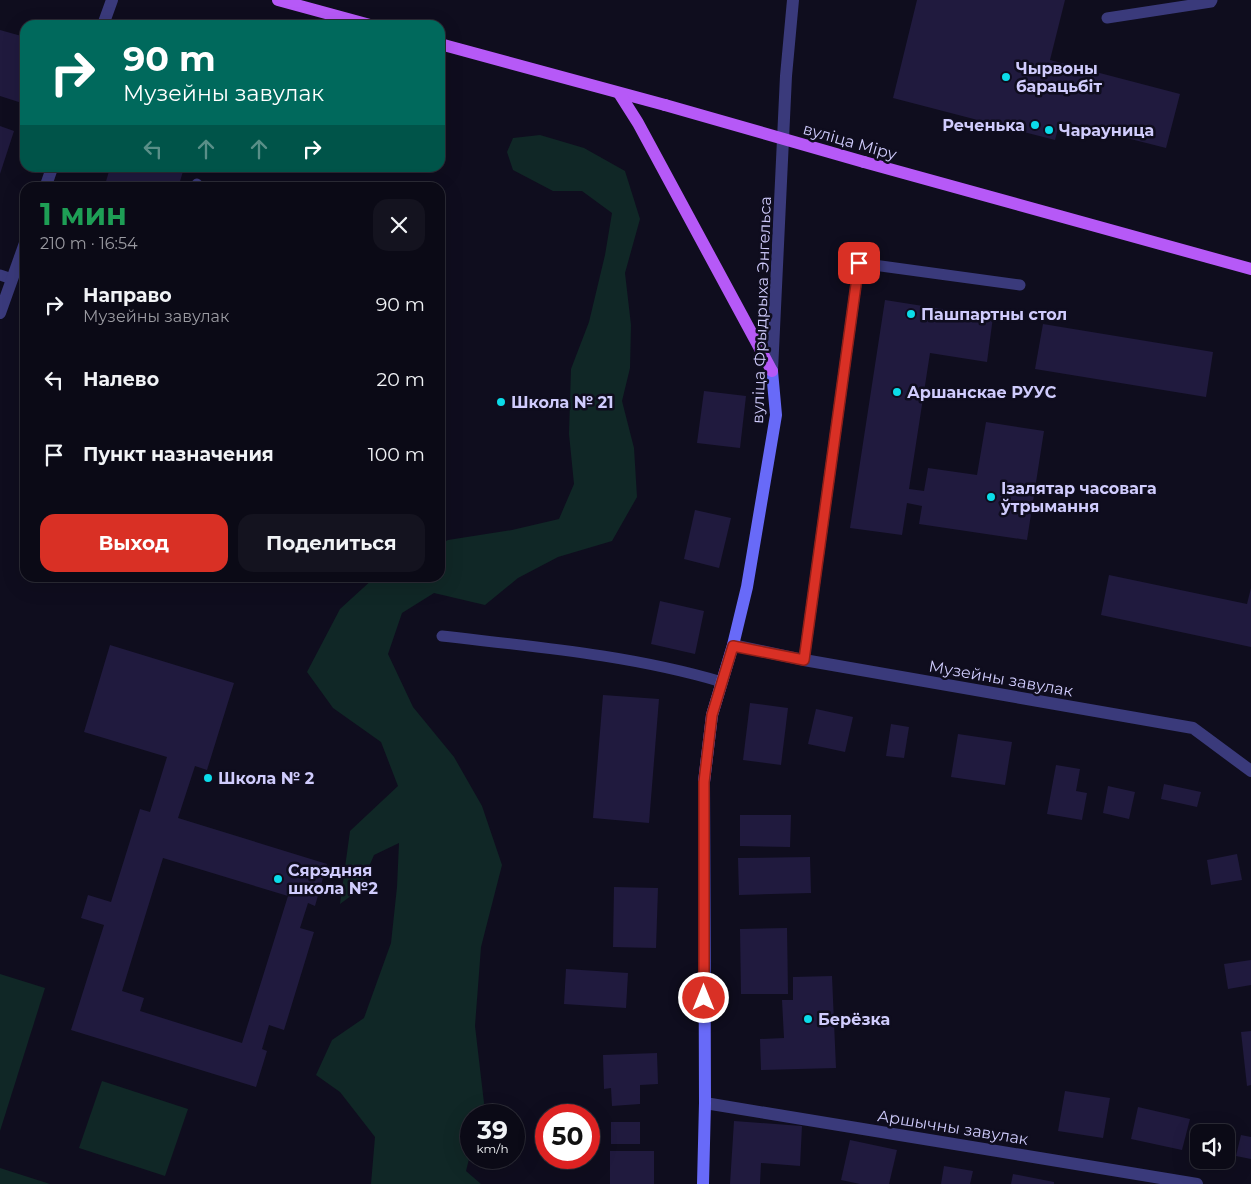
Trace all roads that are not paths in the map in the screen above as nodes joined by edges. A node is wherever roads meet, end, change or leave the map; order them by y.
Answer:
1 (112, 0) edge
2 (278, 0) edge
3 (794, 0) edge
4 (1212, 0) edge
5 (1107, 18) dead end
6 (105, 20) edge
7 (352, 20) edge
8 (445, 45) edge
9 (618, 93) junction
10 (20, 252) edge
11 (1251, 269) edge
12 (6, 277) edge
13 (1020, 285) dead end
14 (0, 313) edge
15 (772, 371) junction
16 (442, 636) dead end
17 (733, 646) junction
18 (804, 660) junction
19 (722, 682) junction
20 (1251, 771) edge
21 (705, 1103) junction
22 (703, 1184) edge
23 (1197, 1184) edge

1 - 6 street
2 - 7 main road
3 - 15 street, вуліца Фрыдрыха Энгельса
4 - 5 lane
8 - 9 main road, вуліца Міру
9 - 11 main road, вуліца Міру, bridge
9 - 15 main road
10 - 12 street
12 - 14 street
13 - 18 lane
15 - 17 main road, вуліца Фрыдрыха Энгельса
16 - 19 lane
17 - 18 street, Музейны завулак
17 - 19 main road, вуліца Фрыдрыха Энгельса
18 - 20 street, Музейны завулак
19 - 21 main road, вуліца Фрыдрыха Энгельса
21 - 22 main road, вуліца Фрыдрыха Энгельса
21 - 23 street, Аршычны завулак

